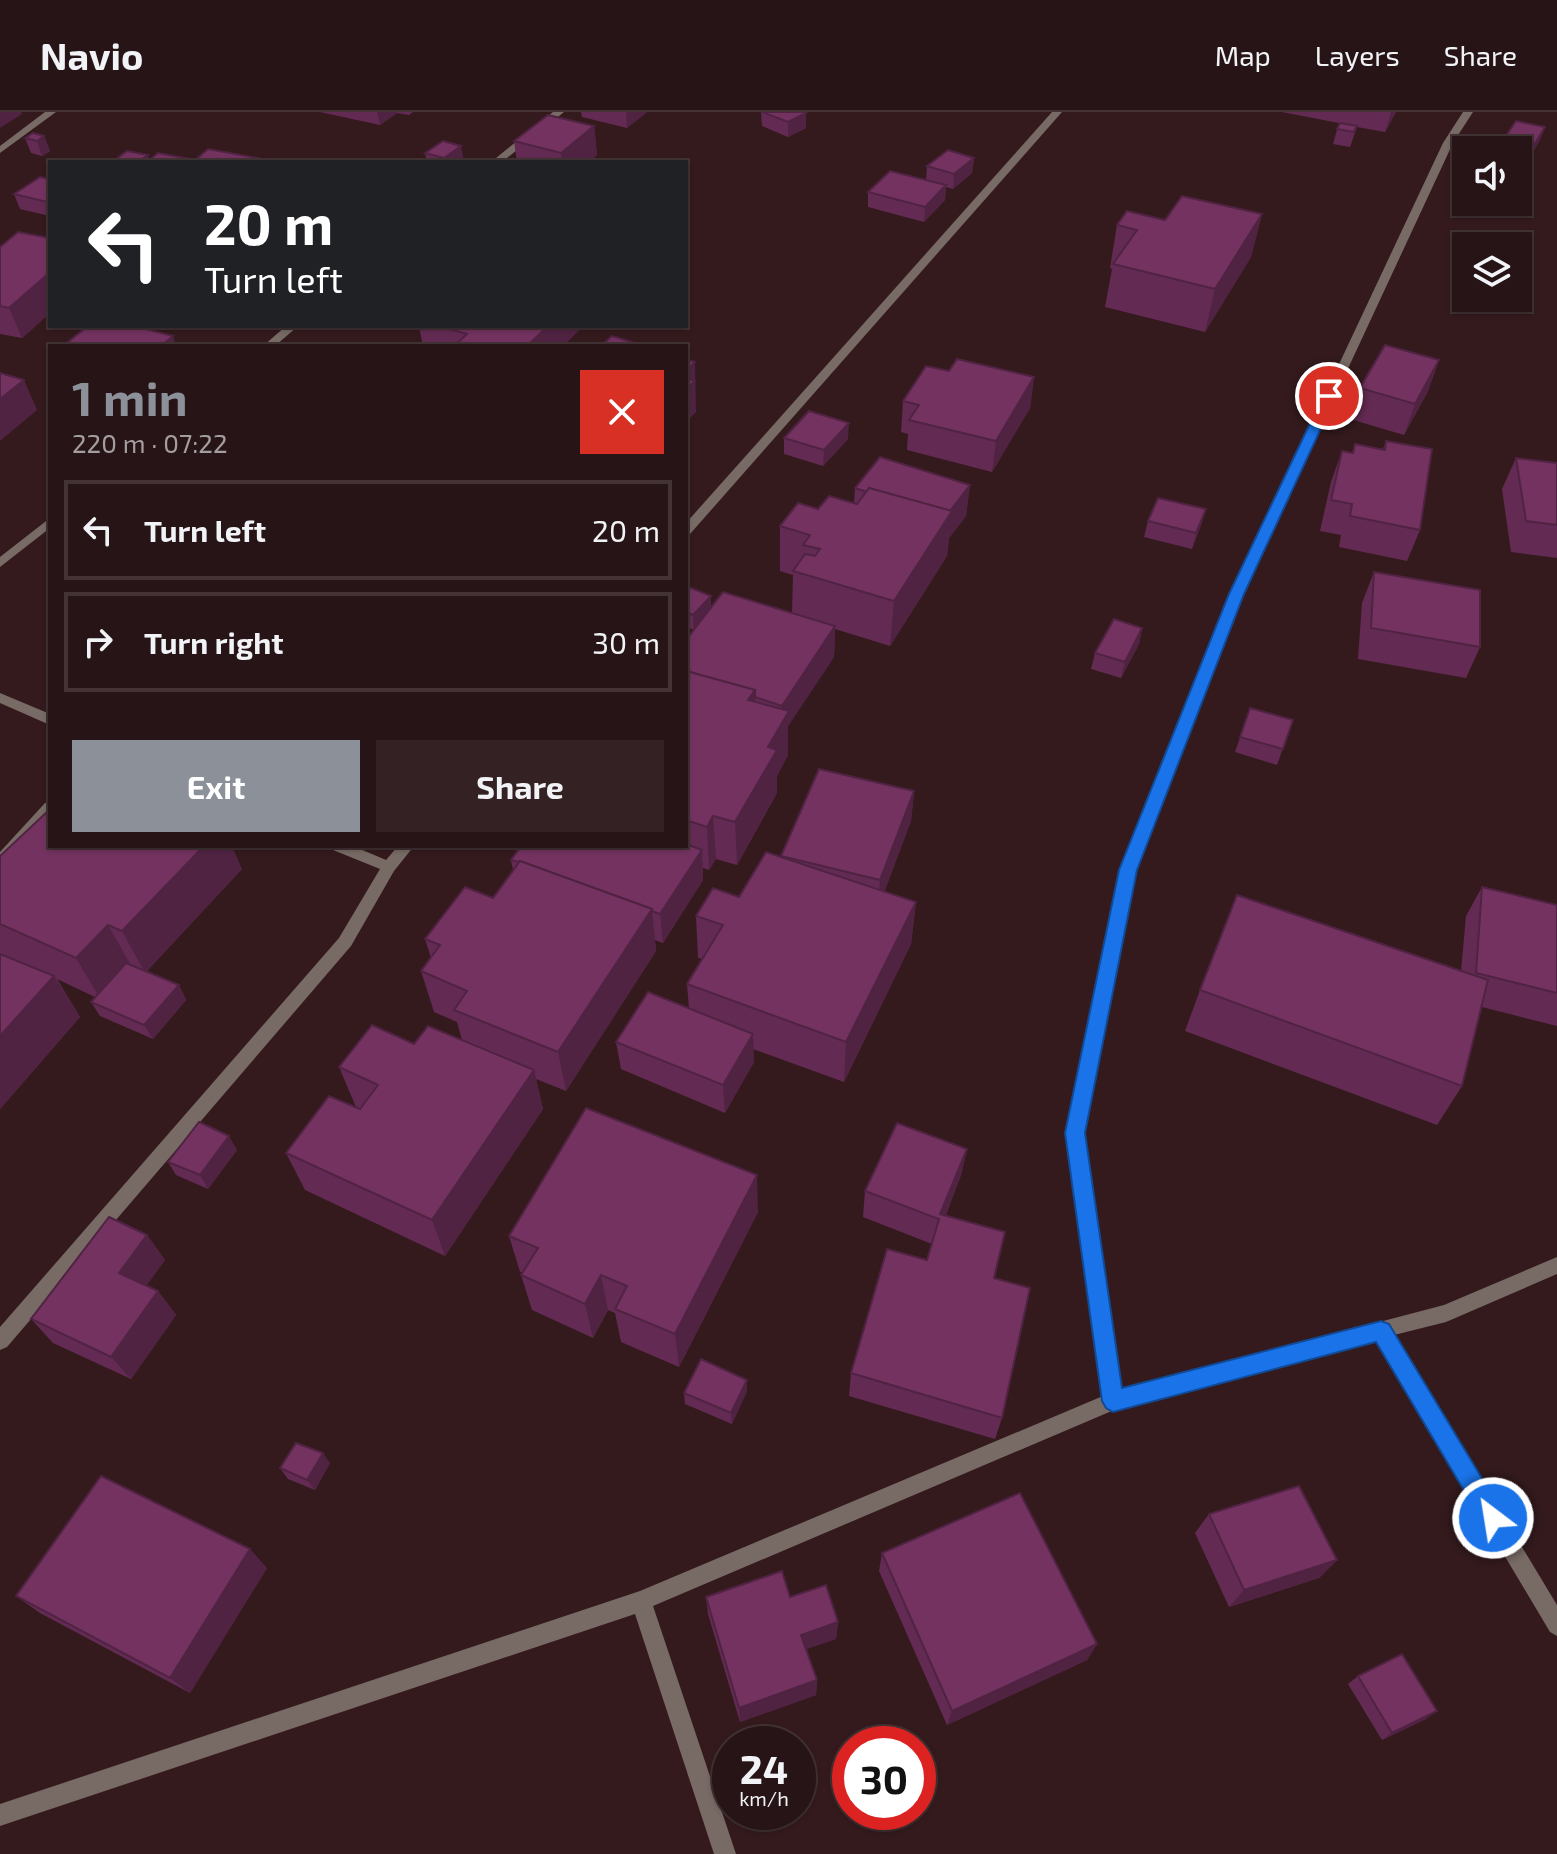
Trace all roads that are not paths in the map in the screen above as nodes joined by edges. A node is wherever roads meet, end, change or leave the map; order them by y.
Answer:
1 (51, 112) edge
2 (559, 112) edge
3 (1057, 112) edge
4 (1468, 112) edge
5 (0, 150) edge
6 (499, 160) edge
7 (290, 328) edge
8 (270, 344) edge
9 (48, 524) edge
10 (688, 529) edge
11 (0, 563) edge
12 (0, 698) edge
13 (48, 719) edge
14 (48, 809) edge
15 (343, 848) edge
16 (405, 848) edge
17 (0, 862) edge
18 (389, 867) junction
19 (1557, 1265) edge
20 (1381, 1331) junction
21 (0, 1341) edge
22 (1113, 1401) junction
23 (641, 1601) junction
24 (1557, 1625) edge
25 (0, 1815) edge
26 (725, 1854) edge

1 - 5 street
2 - 6 street
3 - 10 street
4 - 22 street
7 - 8 street
9 - 11 street
12 - 13 street
14 - 17 street
15 - 18 street
16 - 18 street
18 - 21 street
19 - 20 street
20 - 22 street
20 - 24 street
22 - 23 street
23 - 25 street
23 - 26 street

